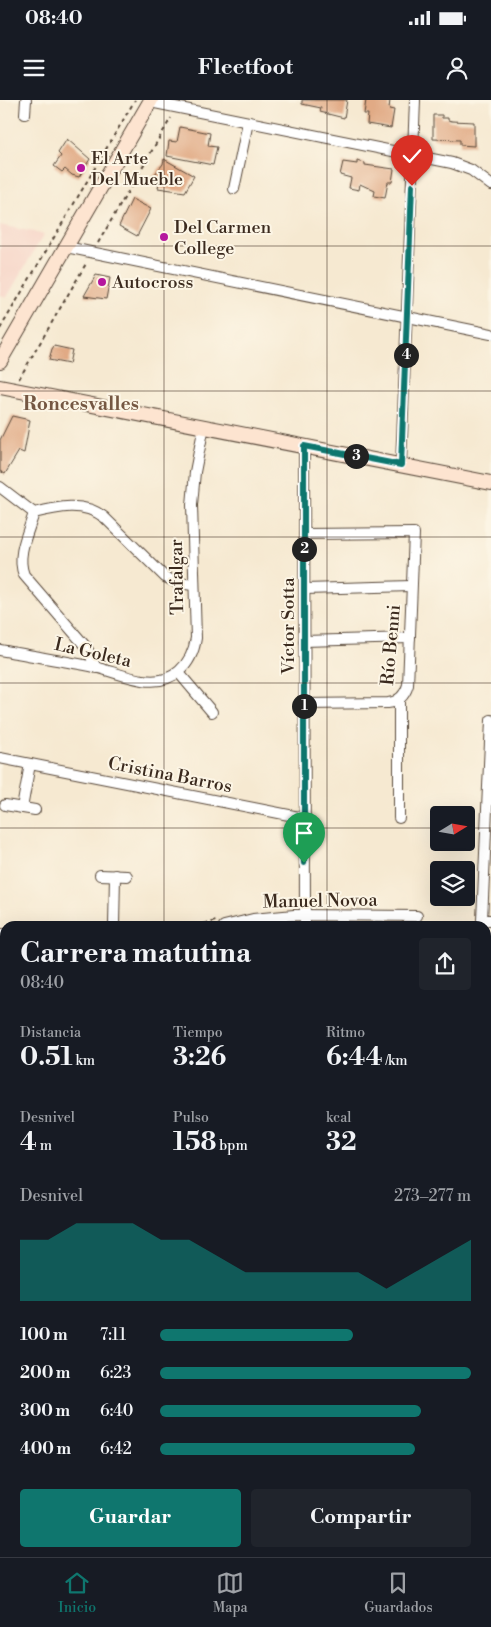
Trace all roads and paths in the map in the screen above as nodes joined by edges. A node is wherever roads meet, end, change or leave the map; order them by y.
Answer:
1 (26, 100) edge
2 (135, 100) edge
3 (415, 100) edge
4 (151, 101) edge
5 (25, 114) dead end
6 (171, 118) dead end
7 (248, 122) junction
8 (413, 155) junction
9 (491, 185) edge
10 (234, 188) dead end
11 (66, 247) junction
12 (92, 253) junction
13 (407, 317) junction
14 (0, 329) edge
15 (491, 334) edge
16 (0, 361) edge
17 (19, 379) dead end
18 (0, 387) edge
19 (204, 426) junction
20 (304, 446) junction
21 (401, 465) junction
22 (491, 483) edge
23 (0, 487) edge
24 (34, 513) junction
25 (304, 534) junction
26 (193, 584) junction
27 (412, 586) junction
28 (305, 589) junction
29 (410, 638) junction
30 (304, 641) junction
31 (0, 650) edge
32 (96, 668) junction
33 (179, 673) junction
34 (399, 699) junction
35 (304, 704) junction
36 (212, 712) dead end
37 (491, 720) edge
38 (0, 758) edge
39 (30, 764) junction
40 (6, 805) dead end
41 (22, 808) junction
42 (35, 810) dead end
43 (304, 818) junction
44 (399, 818) dead end
45 (100, 875) dead end
46 (115, 875) junction
47 (127, 876) dead end
48 (417, 916) dead end
49 (487, 920) edge
50 (114, 921) edge
51 (245, 921) edge
52 (305, 921) edge

1 - 5 street
2 - 14 path
3 - 8 street
4 - 7 street
4 - 11 main road
6 - 12 path
7 - 8 street
7 - 10 street
8 - 9 street
8 - 13 street
11 - 12 street
11 - 16 main road
12 - 13 street
12 - 17 path
13 - 15 street
13 - 21 street
18 - 19 main road
19 - 20 main road
19 - 26 street, Trafalgar
20 - 21 main road
20 - 25 street, Víctor Sotta
21 - 22 main road
23 - 24 street
24 - 26 street
24 - 32 street
25 - 27 street, Río Benni
25 - 28 street, Víctor Sotta
26 - 33 street, Trafalgar
27 - 28 street
27 - 29 street, Río Benni
28 - 30 street, Víctor Sotta
29 - 30 street
29 - 34 street, Río Benni
30 - 35 street, Víctor Sotta
31 - 32 street, La Goleta
32 - 33 street, La Goleta
33 - 36 street
34 - 35 street
34 - 44 street, Río Benni
35 - 43 street, Víctor Sotta
37 - 49 street
38 - 39 street, Cristina Barros
39 - 41 street
39 - 43 street, Cristina Barros
40 - 41 street
41 - 42 street
43 - 52 street, Víctor Sotta
45 - 46 street
46 - 47 street
46 - 50 street
48 - 52 street, Manuel Novoa
51 - 52 street, Manuel Novoa

